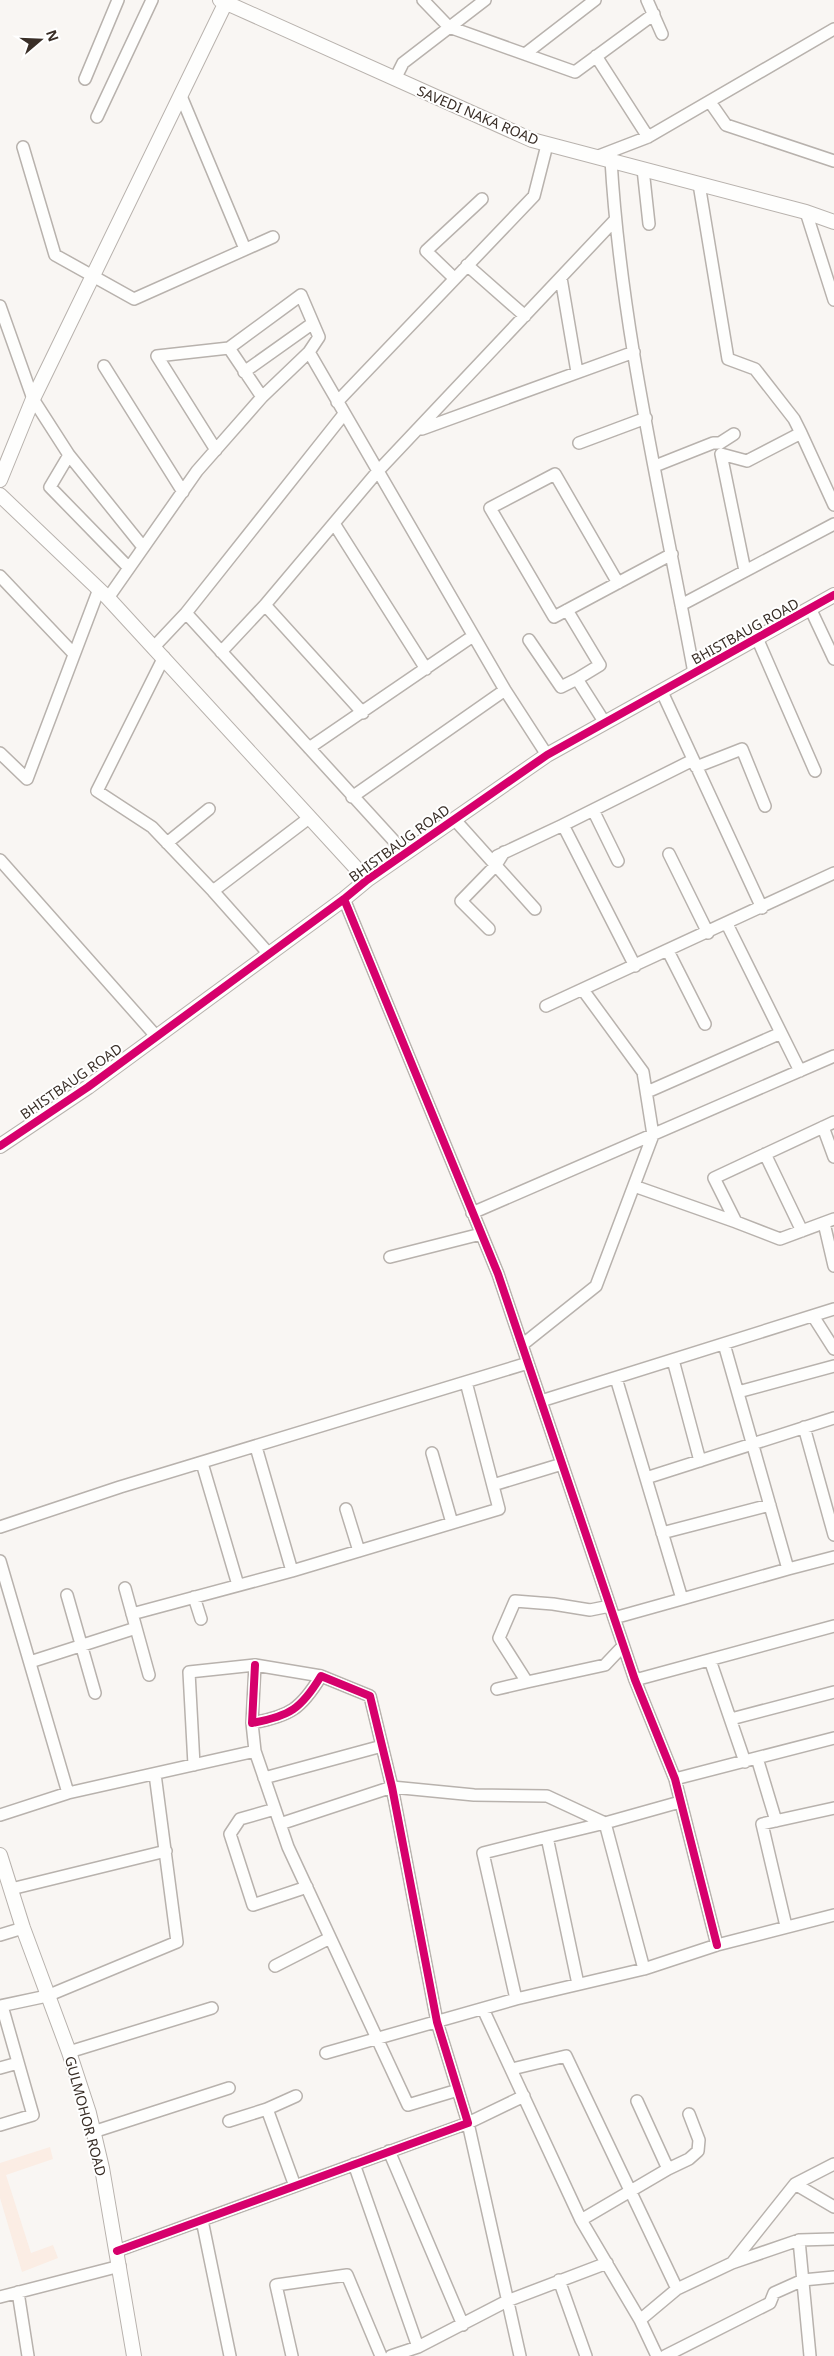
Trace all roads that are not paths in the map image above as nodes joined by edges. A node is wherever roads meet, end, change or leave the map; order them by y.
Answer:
1 (118, 0) edge
2 (152, 0) edge
3 (423, 0) edge
4 (485, 0) edge
5 (595, 0) edge
6 (647, 0) edge
7 (232, 2) edge
8 (654, 14) junction
9 (449, 27) junction
10 (834, 28) edge
11 (662, 34) dead end
12 (525, 54) junction
13 (596, 56) junction
14 (85, 79) dead end
15 (395, 79) junction
16 (181, 96) junction
17 (710, 102) junction
18 (97, 117) dead end
19 (648, 138) junction
20 (547, 144) junction
21 (23, 147) dead end
22 (594, 158) junction
23 (610, 160) junction
24 (834, 161) edge
25 (642, 169) junction
26 (700, 184) junction
27 (482, 199) dead end
28 (806, 212) junction
29 (614, 221) junction
30 (834, 222) edge
31 (649, 224) dead end
32 (273, 237) dead end
33 (245, 250) junction
34 (467, 265) junction
35 (92, 275) junction
36 (454, 278) junction
37 (561, 278) junction
38 (834, 300) edge
39 (0, 306) edge
40 (525, 316) junction
41 (312, 323) junction
42 (229, 348) junction
43 (309, 352) junction
44 (634, 352) junction
45 (104, 366) dead end
46 (244, 372) junction
47 (577, 372) junction
48 (262, 398) junction
49 (32, 399) junction
50 (337, 402) junction
51 (344, 414) junction
52 (646, 418) junction
53 (418, 431) junction
54 (801, 433) junction
55 (734, 434) dead end
56 (579, 443) dead end
57 (721, 448) junction
58 (216, 450) junction
59 (69, 455) junction
60 (655, 466) junction
61 (378, 471) junction
62 (0, 480) edge
63 (182, 492) junction
64 (0, 495) edge
65 (834, 505) edge
66 (834, 524) edge
67 (334, 525) junction
68 (143, 547) junction
69 (672, 554) junction
70 (129, 568) junction
71 (745, 571) junction
72 (0, 577) edge
73 (618, 583) junction
74 (103, 594) junction
75 (834, 595) edge
76 (681, 605) junction
77 (265, 606) junction
78 (810, 608) junction
79 (567, 610) junction
80 (186, 613) junction
81 (473, 636) junction
82 (757, 638) junction
83 (529, 640) dead end
84 (220, 652) junction
85 (158, 653) junction
86 (74, 654) junction
87 (834, 659) edge
88 (426, 669) junction
89 (694, 674) junction
90 (577, 679) junction
91 (505, 690) junction
92 (662, 692) junction
93 (363, 713) junction
94 (605, 723) junction
95 (309, 748) junction
96 (0, 752) edge
97 (547, 755) junction
98 (695, 763) junction
99 (815, 771) dead end
100 (352, 797) junction
101 (765, 806) dead end
102 (209, 809) dead end
103 (592, 810) junction
104 (309, 818) junction
105 (455, 820) junction
106 (564, 825) junction
107 (167, 843) junction
108 (405, 853) junction
109 (669, 854) dead end
110 (0, 860) edge
111 (493, 862) junction
112 (618, 862) dead end
113 (834, 873) edge
114 (367, 880) junction
115 (213, 891) junction
116 (344, 899) junction
117 (762, 908) junction
118 (535, 909) dead end
119 (727, 924) junction
120 (489, 929) dead end
121 (708, 933) junction
122 (668, 951) junction
123 (269, 954) junction
124 (635, 966) junction
125 (583, 990) junction
126 (546, 1006) dead end
127 (705, 1024) dead end
128 (780, 1032) junction
129 (156, 1036) junction
130 (834, 1056) edge
131 (800, 1071) junction
132 (647, 1092) junction
133 (834, 1122) edge
134 (823, 1127) junction
135 (653, 1135) junction
136 (0, 1146) edge
137 (765, 1154) junction
138 (834, 1157) edge
139 (634, 1186) junction
140 (472, 1213) junction
141 (829, 1221) edge
142 (736, 1222) junction
143 (802, 1231) junction
144 (481, 1234) junction
145 (390, 1257) dead end
146 (834, 1266) edge
147 (834, 1309) edge
148 (813, 1316) junction
149 (724, 1344) junction
150 (522, 1345) junction
151 (834, 1350) edge
152 (673, 1360) junction
153 (528, 1363) junction
154 (834, 1366) edge
155 (616, 1378) junction
156 (466, 1382) junction
157 (738, 1392) junction
158 (541, 1402) junction
159 (834, 1418) edge
160 (804, 1427) junction
161 (752, 1443) junction
162 (256, 1447) junction
163 (432, 1453) dead end
164 (700, 1461) junction
165 (202, 1463) junction
166 (562, 1464) junction
167 (646, 1478) junction
168 (493, 1485) junction
169 (770, 1505) junction
170 (346, 1509) dead end
171 (452, 1523) junction
172 (0, 1528) edge
173 (662, 1533) junction
174 (834, 1535) edge
175 (359, 1551) junction
176 (834, 1557) edge
177 (0, 1561) edge
178 (788, 1569) junction
179 (292, 1571) junction
180 (238, 1585) junction
181 (125, 1588) dead end
182 (67, 1595) dead end
183 (194, 1597) junction
184 (682, 1599) junction
185 (610, 1606) junction
186 (132, 1614) junction
187 (614, 1618) junction
188 (201, 1619) dead end
189 (834, 1626) edge
190 (136, 1628) junction
191 (81, 1644) junction
192 (623, 1646) junction
193 (710, 1660) junction
194 (30, 1662) junction
195 (255, 1665) junction
196 (149, 1675) dead end
197 (321, 1676) junction
198 (634, 1680) junction
199 (527, 1682) junction
200 (497, 1689) dead end
201 (834, 1692) edge
202 (95, 1693) dead end
203 (731, 1720) junction
204 (252, 1723) junction
205 (834, 1738) edge
206 (382, 1746) junction
207 (255, 1751) junction
208 (757, 1758) junction
209 (745, 1762) junction
210 (194, 1765) junction
211 (155, 1774) junction
212 (264, 1778) junction
213 (675, 1779) junction
214 (392, 1788) junction
215 (68, 1793) junction
216 (680, 1802) junction
217 (834, 1808) edge
218 (275, 1809) junction
219 (0, 1815) edge
220 (776, 1821) junction
221 (605, 1823) junction
222 (280, 1824) junction
223 (547, 1837) junction
224 (166, 1851) junction
225 (0, 1855) edge
226 (306, 1888) junction
227 (11, 1889) junction
228 (834, 1915) edge
229 (786, 1926) junction
230 (22, 1928) junction
231 (0, 1935) edge
232 (330, 1938) junction
233 (717, 1945) junction
234 (275, 1966) dead end
235 (644, 1968) junction
236 (578, 1984) junction
237 (47, 1996) junction
238 (516, 2000) junction
239 (1, 2006) edge
240 (212, 2008) dead end
241 (483, 2009) junction
242 (438, 2022) junction
243 (377, 2038) junction
244 (69, 2052) junction
245 (326, 2052) dead end
246 (18, 2063) junction
247 (0, 2068) edge
248 (512, 2069) junction
249 (230, 2088) dead end
250 (458, 2090) junction
251 (296, 2096) dead end
252 (524, 2096) junction
253 (637, 2101) dead end
254 (267, 2109) junction
255 (689, 2114) dead end
256 (229, 2121) dead end
257 (468, 2123) junction
258 (0, 2125) edge
259 (93, 2132) junction
260 (389, 2152) junction
261 (354, 2164) junction
262 (834, 2164) edge
263 (668, 2169) junction
264 (795, 2184) junction
265 (295, 2186) junction
266 (630, 2191) junction
267 (834, 2208) edge
268 (202, 2220) junction
269 (581, 2220) junction
270 (834, 2239) edge
271 (799, 2240) junction
272 (117, 2251) junction
273 (607, 2263) junction
274 (732, 2263) junction
275 (120, 2266) junction
276 (834, 2277) edge
277 (559, 2280) junction
278 (803, 2280) junction
279 (677, 2289) junction
280 (18, 2292) junction
281 (0, 2297) edge
282 (507, 2301) junction
283 (640, 2320) junction
284 (462, 2326) junction
285 (418, 2347) junction
286 (28, 2356) edge
287 (134, 2356) edge
288 (230, 2356) edge
289 (292, 2356) edge
290 (381, 2356) edge
291 (391, 2356) edge
292 (520, 2356) edge
293 (586, 2356) edge
294 (657, 2356) edge
295 (665, 2356) edge
296 (810, 2356) edge

1 - 14 street
2 - 18 street
3 - 9 street
4 - 9 street
5 - 12 street
6 - 8 street
7 - 15 street, SAVEDI NAKA ROAD
7 - 16 street
8 - 11 street
8 - 13 street
9 - 12 street
9 - 15 street
10 - 17 street
12 - 13 street
13 - 19 street
15 - 20 street, SAVEDI NAKA ROAD
16 - 33 street
16 - 35 street
17 - 19 street
17 - 24 street
19 - 22 street
20 - 22 street, SAVEDI NAKA ROAD
20 - 34 street
21 - 35 street
22 - 23 street, SAVEDI NAKA ROAD
23 - 25 street, SAVEDI NAKA ROAD
23 - 29 street
25 - 26 street, SAVEDI NAKA ROAD
25 - 31 street
26 - 28 street, SAVEDI NAKA ROAD
26 - 54 street
27 - 36 street
28 - 30 street, SAVEDI NAKA ROAD
28 - 38 street
29 - 37 street
29 - 44 street
32 - 33 street
33 - 35 street
34 - 36 street
34 - 40 street
35 - 49 street
36 - 50 street
37 - 40 street
37 - 47 street
39 - 49 street
40 - 53 street
41 - 42 street
41 - 43 street
41 - 46 street
42 - 46 street
42 - 58 street
43 - 48 street
43 - 50 street
44 - 47 street
44 - 52 street
45 - 63 street
46 - 48 street
47 - 53 street
48 - 58 street
49 - 59 street
49 - 62 street
50 - 51 street
51 - 61 street
51 - 80 street
52 - 56 street
52 - 60 street
53 - 61 street
54 - 57 street
54 - 65 street
55 - 57 street
57 - 60 street
57 - 71 street
58 - 63 street
59 - 68 street
59 - 70 street
60 - 69 street
61 - 67 street
61 - 81 street
63 - 68 street
64 - 74 street
66 - 71 street
67 - 77 street
67 - 88 street
68 - 70 street
69 - 73 street
69 - 76 street
70 - 74 street
71 - 76 street
72 - 86 street
73 - 79 street
73 - 79 street
74 - 85 street
74 - 86 street
75 - 78 street, BHISTBAUG ROAD
76 - 89 street
77 - 84 street
77 - 93 street
78 - 82 street, BHISTBAUG ROAD
78 - 87 street
79 - 90 street
80 - 84 street
80 - 85 street
81 - 88 street
81 - 91 street
82 - 89 street, BHISTBAUG ROAD
82 - 99 street
83 - 90 street
84 - 95 street
85 - 104 street
85 - 107 street
86 - 96 street
88 - 93 street
89 - 92 street, BHISTBAUG ROAD
90 - 94 street
91 - 97 street
91 - 100 street
92 - 94 street, BHISTBAUG ROAD
92 - 98 street
93 - 95 street
94 - 97 street, BHISTBAUG ROAD
95 - 100 street
97 - 105 street, BHISTBAUG ROAD
98 - 101 street
98 - 103 street
98 - 117 street
100 - 108 street
102 - 107 street
103 - 106 street
103 - 112 street
104 - 114 street
104 - 115 street
105 - 108 street, BHISTBAUG ROAD
105 - 111 street
106 - 111 street
106 - 124 street
107 - 115 street
108 - 114 street, BHISTBAUG ROAD
109 - 121 street
110 - 129 street
111 - 118 street
111 - 120 street
113 - 117 street
114 - 116 street, BHISTBAUG ROAD
115 - 123 street
116 - 123 street, BHISTBAUG ROAD
116 - 140 street
117 - 119 street
119 - 121 street
119 - 128 street
121 - 122 street
122 - 124 street
122 - 127 street
123 - 129 street, BHISTBAUG ROAD
124 - 125 street
125 - 126 street
125 - 132 street
128 - 131 street
128 - 132 street
129 - 136 street, BHISTBAUG ROAD
130 - 131 street
131 - 135 street
132 - 135 street
133 - 134 street
134 - 137 street
134 - 138 street
135 - 139 street
135 - 140 street
137 - 142 street
137 - 143 street
139 - 142 street
139 - 150 street
140 - 144 street
141 - 143 street
141 - 146 street
142 - 143 street
144 - 145 street
144 - 150 street
147 - 148 street
148 - 149 street
148 - 151 street
149 - 152 street
149 - 157 street
150 - 153 street
152 - 155 street
152 - 164 street
153 - 156 street
153 - 158 street
154 - 157 street
155 - 158 street
155 - 167 street
156 - 162 street
156 - 168 street
157 - 161 street
158 - 166 street
159 - 160 street
160 - 161 street
160 - 174 street
161 - 164 street
161 - 169 street
162 - 165 street
162 - 179 street
163 - 171 street
164 - 167 street
165 - 172 street
165 - 180 street
166 - 168 street
166 - 185 street
167 - 173 street
168 - 171 street
169 - 173 street
169 - 178 street
170 - 175 street
171 - 175 street
173 - 184 street
175 - 179 street
176 - 178 street
177 - 194 street
178 - 184 street
179 - 180 street
180 - 183 street
181 - 186 street
182 - 191 street
183 - 186 street
183 - 188 street
184 - 187 street
185 - 187 street
185 - 199 street
186 - 190 street
187 - 192 street
189 - 193 street
190 - 191 street
190 - 196 street
191 - 194 street
191 - 202 street
192 - 198 street
192 - 199 street
193 - 198 street
193 - 203 street
194 - 215 street
195 - 197 street
195 - 204 street
195 - 210 street
197 - 204 street
197 - 206 street
198 - 213 street
199 - 200 street
201 - 203 street
203 - 209 street
204 - 207 street
205 - 208 street
206 - 212 street
206 - 214 street
207 - 210 street
207 - 212 street
208 - 209 street
208 - 220 street
209 - 213 street
210 - 211 street
211 - 215 street
211 - 224 street
212 - 218 street
213 - 216 street
214 - 221 street
214 - 222 street
214 - 242 street
215 - 219 street
216 - 221 street
216 - 233 street
217 - 220 street
218 - 222 street
218 - 226 street
220 - 229 street
221 - 223 street
221 - 235 street
222 - 226 street
223 - 236 street
223 - 238 street
224 - 227 street
224 - 237 street
225 - 227 street, GULMOHOR ROAD
226 - 232 street
227 - 230 street, GULMOHOR ROAD
228 - 229 street
229 - 233 street
230 - 231 street
230 - 237 street, GULMOHOR ROAD
232 - 234 street
232 - 243 street
233 - 235 street
235 - 236 street
236 - 238 street
237 - 239 street
237 - 244 street, GULMOHOR ROAD
238 - 241 street
239 - 246 street
240 - 244 street
241 - 242 street
241 - 248 street
242 - 243 street
242 - 250 street
243 - 245 street
243 - 250 street
244 - 259 street, GULMOHOR ROAD
246 - 247 street
246 - 258 street
248 - 252 street
248 - 266 street
249 - 259 street
250 - 257 street
251 - 254 street
252 - 257 street
252 - 269 street
253 - 263 street
254 - 256 street
254 - 265 street
255 - 263 street
257 - 260 street
257 - 282 street
259 - 272 street, GULMOHOR ROAD
260 - 261 street
260 - 284 street
261 - 265 street
261 - 285 street
262 - 264 street
263 - 266 street
264 - 267 street
264 - 274 street
265 - 268 street
266 - 269 street
266 - 279 street
268 - 272 street
268 - 288 street
269 - 273 street
270 - 271 street
271 - 274 street
271 - 278 street
272 - 275 street, GULMOHOR ROAD
273 - 277 street
273 - 283 street
274 - 279 street
275 - 280 street
275 - 287 street, GULMOHOR ROAD
276 - 278 street
277 - 282 street
277 - 293 street
278 - 295 street
278 - 296 street
279 - 283 street
280 - 281 street
280 - 286 street
282 - 284 street
282 - 292 street
283 - 294 street
284 - 285 street
285 - 291 street
289 - 290 street

